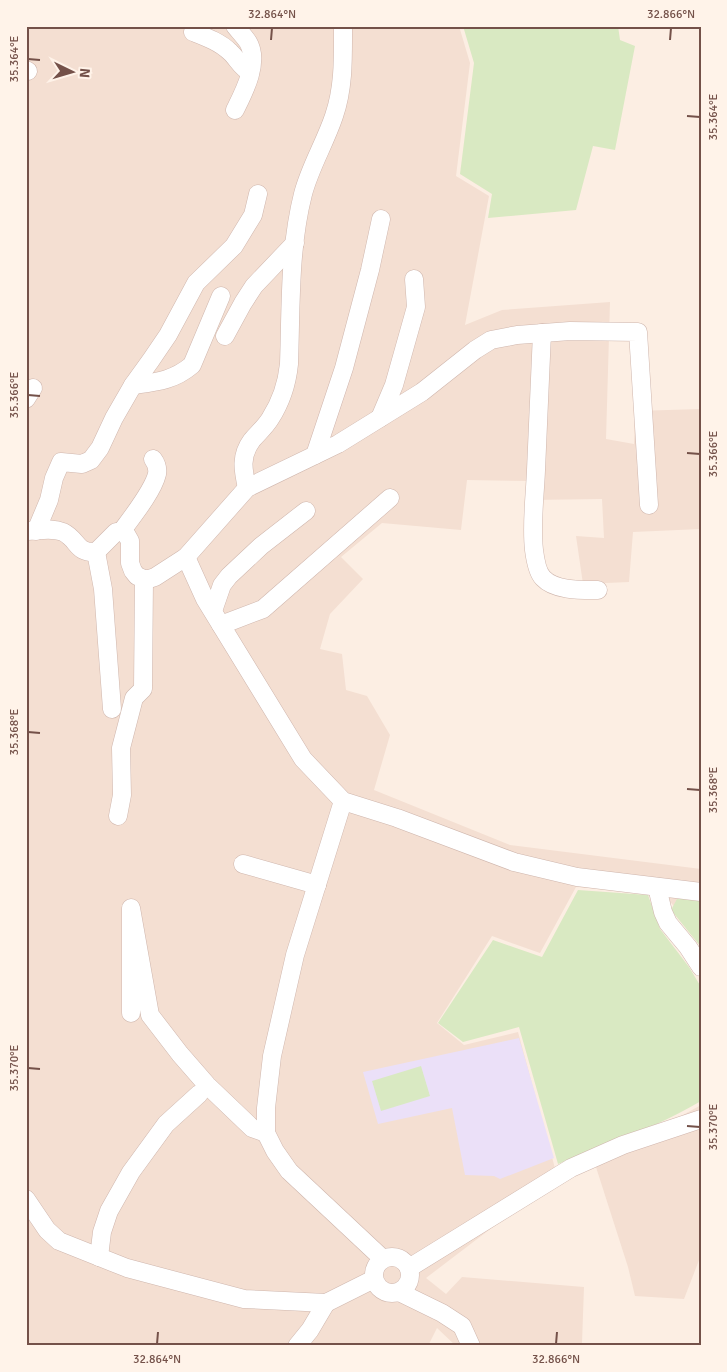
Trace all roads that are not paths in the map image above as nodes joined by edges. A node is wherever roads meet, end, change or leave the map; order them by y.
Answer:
1 (235, 26) edge
2 (343, 26) edge
3 (193, 32) dead end
4 (250, 72) junction
5 (235, 110) dead end
6 (258, 194) dead end
7 (381, 219) dead end
8 (295, 243) junction
9 (414, 279) dead end
10 (221, 296) dead end
11 (542, 333) junction
12 (225, 336) dead end
13 (133, 385) junction
14 (380, 418) junction
15 (315, 455) junction
16 (153, 459) dead end
17 (246, 488) junction
18 (390, 498) dead end
19 (649, 505) dead end
20 (306, 511) dead end
21 (31, 531) edge
22 (121, 532) junction
23 (96, 552) junction
24 (186, 557) junction
25 (144, 579) junction
26 (598, 590) dead end
27 (217, 618) junction
28 (112, 709) dead end
29 (343, 801) junction
30 (118, 816) dead end
31 (243, 864) dead end
32 (317, 885) junction
33 (657, 886) junction
34 (701, 892) edge
35 (701, 967) edge
36 (131, 1013) dead end
37 (199, 1094) dead end
38 (701, 1119) edge
39 (266, 1133) junction
40 (26, 1199) edge
41 (99, 1257) junction
42 (383, 1259) junction
43 (409, 1268) junction
44 (374, 1279) junction
45 (399, 1292) junction
46 (326, 1303) junction
47 (297, 1346) edge
48 (472, 1346) edge

1 - 4 street
2 - 8 street
3 - 4 street
4 - 5 street
6 - 13 street
7 - 15 street
8 - 12 street
8 - 17 street
9 - 14 street
10 - 13 street
11 - 14 street
11 - 19 street
11 - 26 street
13 - 21 street
14 - 15 street
15 - 17 street
16 - 22 street
17 - 24 street
18 - 27 street
20 - 27 street
21 - 23 street
22 - 23 street
22 - 25 street
23 - 28 street
24 - 25 street
24 - 27 street
25 - 30 street
27 - 29 street
29 - 32 street
29 - 33 street
31 - 32 street
32 - 39 street
33 - 34 street
33 - 35 street
36 - 39 street
37 - 41 street
38 - 43 street
39 - 42 street
40 - 41 street
41 - 46 street
42 - 43 street
42 - 44 street
43 - 45 street
44 - 45 street
44 - 46 street
45 - 48 street
46 - 47 street

